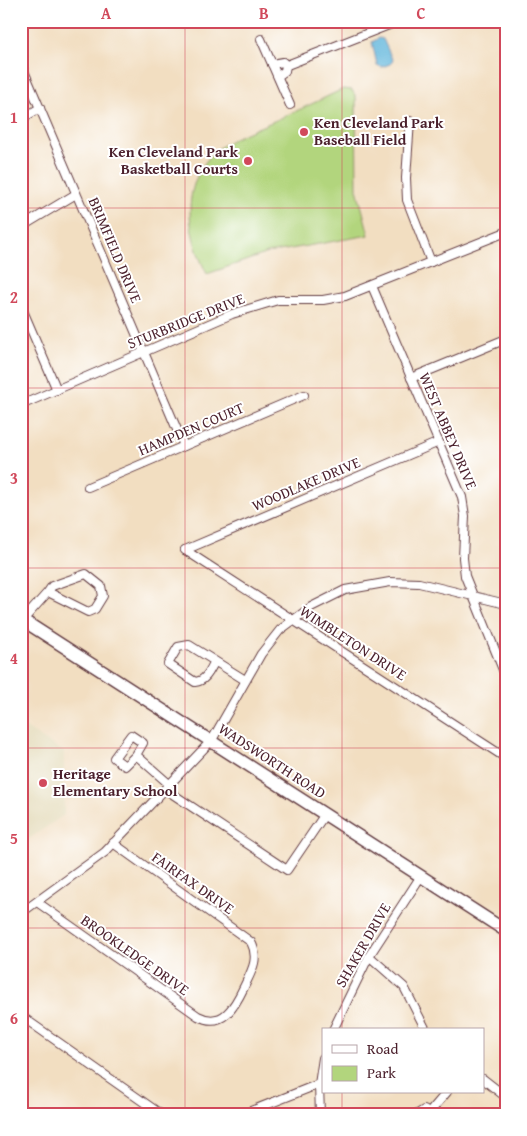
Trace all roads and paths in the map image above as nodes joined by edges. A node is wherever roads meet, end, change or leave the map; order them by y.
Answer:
1 (399, 21) edge
2 (261, 39) dead end
3 (21, 64) edge
4 (272, 64) junction
5 (287, 65) junction
6 (278, 76) junction
7 (290, 105) dead end
8 (40, 108) junction
9 (21, 119) edge
10 (410, 120) dead end
11 (506, 160) edge
12 (506, 172) edge
13 (76, 194) junction
14 (21, 227) edge
15 (506, 232) edge
16 (431, 262) junction
17 (372, 286) junction
18 (21, 306) edge
19 (505, 342) edge
20 (144, 353) junction
21 (411, 378) junction
22 (57, 390) junction
23 (304, 395) dead end
24 (21, 404) edge
25 (438, 442) junction
26 (184, 446) junction
27 (88, 487) dead end
28 (185, 550) joint
29 (48, 592) junction
30 (473, 596) junction
31 (506, 604) edge
32 (22, 619) edge
33 (292, 620) junction
34 (215, 661) junction
35 (506, 677) edge
36 (246, 680) junction
37 (212, 740) junction
38 (136, 755) dead end
39 (506, 758) edge
40 (167, 786) junction
41 (325, 814) junction
42 (113, 843) junction
43 (420, 876) junction
44 (37, 902) junction
45 (21, 913) edge
46 (506, 931) edge
47 (369, 956) junction
48 (21, 1016) edge
49 (221, 1018) joint
50 (334, 1028) edge
51 (425, 1028) edge
52 (322, 1064) edge
53 (484, 1080) edge
54 (319, 1084) junction
55 (446, 1094) edge
56 (506, 1097) edge
57 (431, 1114) edge
58 (162, 1115) edge
59 (241, 1115) edge
60 (320, 1115) edge
61 (416, 1115) edge

1 - 5 street
2 - 4 street
3 - 8 street, BRIMFIELD DRIVE
4 - 5 street
4 - 6 street
5 - 6 street
6 - 7 street
8 - 9 street
8 - 13 street, BRIMFIELD DRIVE
10 - 16 street
11 - 12 street
13 - 14 street
13 - 20 street, BRIMFIELD DRIVE
15 - 16 street, STURBRIDGE DRIVE
16 - 17 street, STURBRIDGE DRIVE
17 - 20 street, STURBRIDGE DRIVE
17 - 21 street, WEST ABBEY DRIVE
18 - 22 street
19 - 21 street
20 - 22 street, STURBRIDGE DRIVE
20 - 26 street, BRIMFIELD DRIVE
21 - 25 street, WEST ABBEY DRIVE
22 - 24 street, STURBRIDGE DRIVE
23 - 26 street, HAMPDEN COURT
25 - 28 street, WOODLAKE DRIVE
25 - 30 street, WEST ABBEY DRIVE
26 - 27 street, HAMPDEN COURT
28 - 33 street, WIMBLETON DRIVE
29 - 29 street
29 - 32 street
30 - 31 street
30 - 33 street
30 - 35 street, WEST ABBEY DRIVE
32 - 37 highway, WADSWORTH ROAD
33 - 36 street
33 - 39 street, WIMBLETON DRIVE
34 - 34 street
34 - 36 street
36 - 37 street
37 - 40 street
37 - 41 highway, WADSWORTH ROAD
38 - 40 street
40 - 41 street
40 - 42 street
41 - 43 highway, WADSWORTH ROAD
42 - 44 street
42 - 49 street, FAIRFAX DRIVE
43 - 46 highway, WADSWORTH ROAD
43 - 47 street, SHAKER DRIVE
44 - 45 street
44 - 49 street, BROOKLEDGE DRIVE
47 - 50 street, SHAKER DRIVE
47 - 51 street
48 - 58 street
52 - 54 street
53 - 56 street
54 - 59 street
54 - 60 street
55 - 57 street
57 - 61 street

